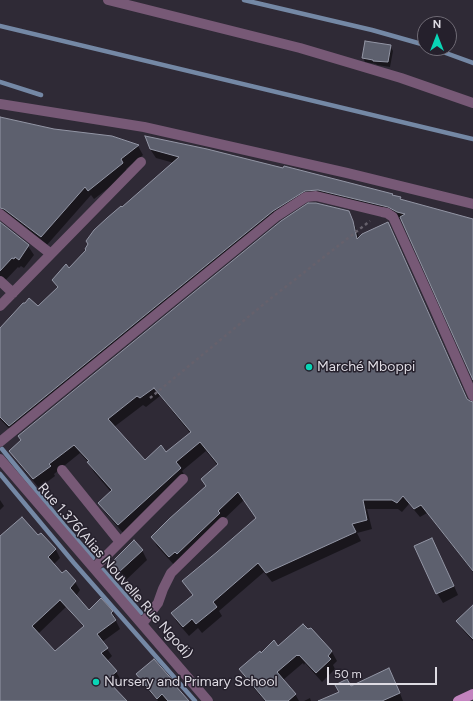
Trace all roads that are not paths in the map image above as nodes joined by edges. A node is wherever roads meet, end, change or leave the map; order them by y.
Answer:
1 (108, 0) edge
2 (473, 103) edge
3 (0, 104) edge
4 (141, 162) dead end
5 (473, 204) edge
6 (0, 214) edge
7 (51, 254) junction
8 (0, 281) edge
9 (13, 293) junction
10 (0, 306) edge
11 (473, 396) edge
12 (0, 442) edge
13 (0, 459) edge
14 (62, 470) dead end
15 (183, 480) dead end
16 (223, 522) dead end
17 (120, 542) junction
18 (94, 568) junction
19 (142, 624) junction
20 (473, 694) edge
21 (208, 701) edge
22 (458, 701) edge

1 - 2 street
3 - 5 street
4 - 7 street
6 - 7 street
7 - 9 street
8 - 9 street
9 - 10 street
11 - 12 street
13 - 18 street, Rue 1.376(Alias Nouvelle Rue Ngodi)
14 - 17 street
15 - 17 street
16 - 19 street
17 - 18 street
18 - 19 street, Rue 1.376(Alias Nouvelle Rue Ngodi)
19 - 21 street, Rue 1.376(Alias Nouvelle Rue Ngodi)
20 - 22 main road

